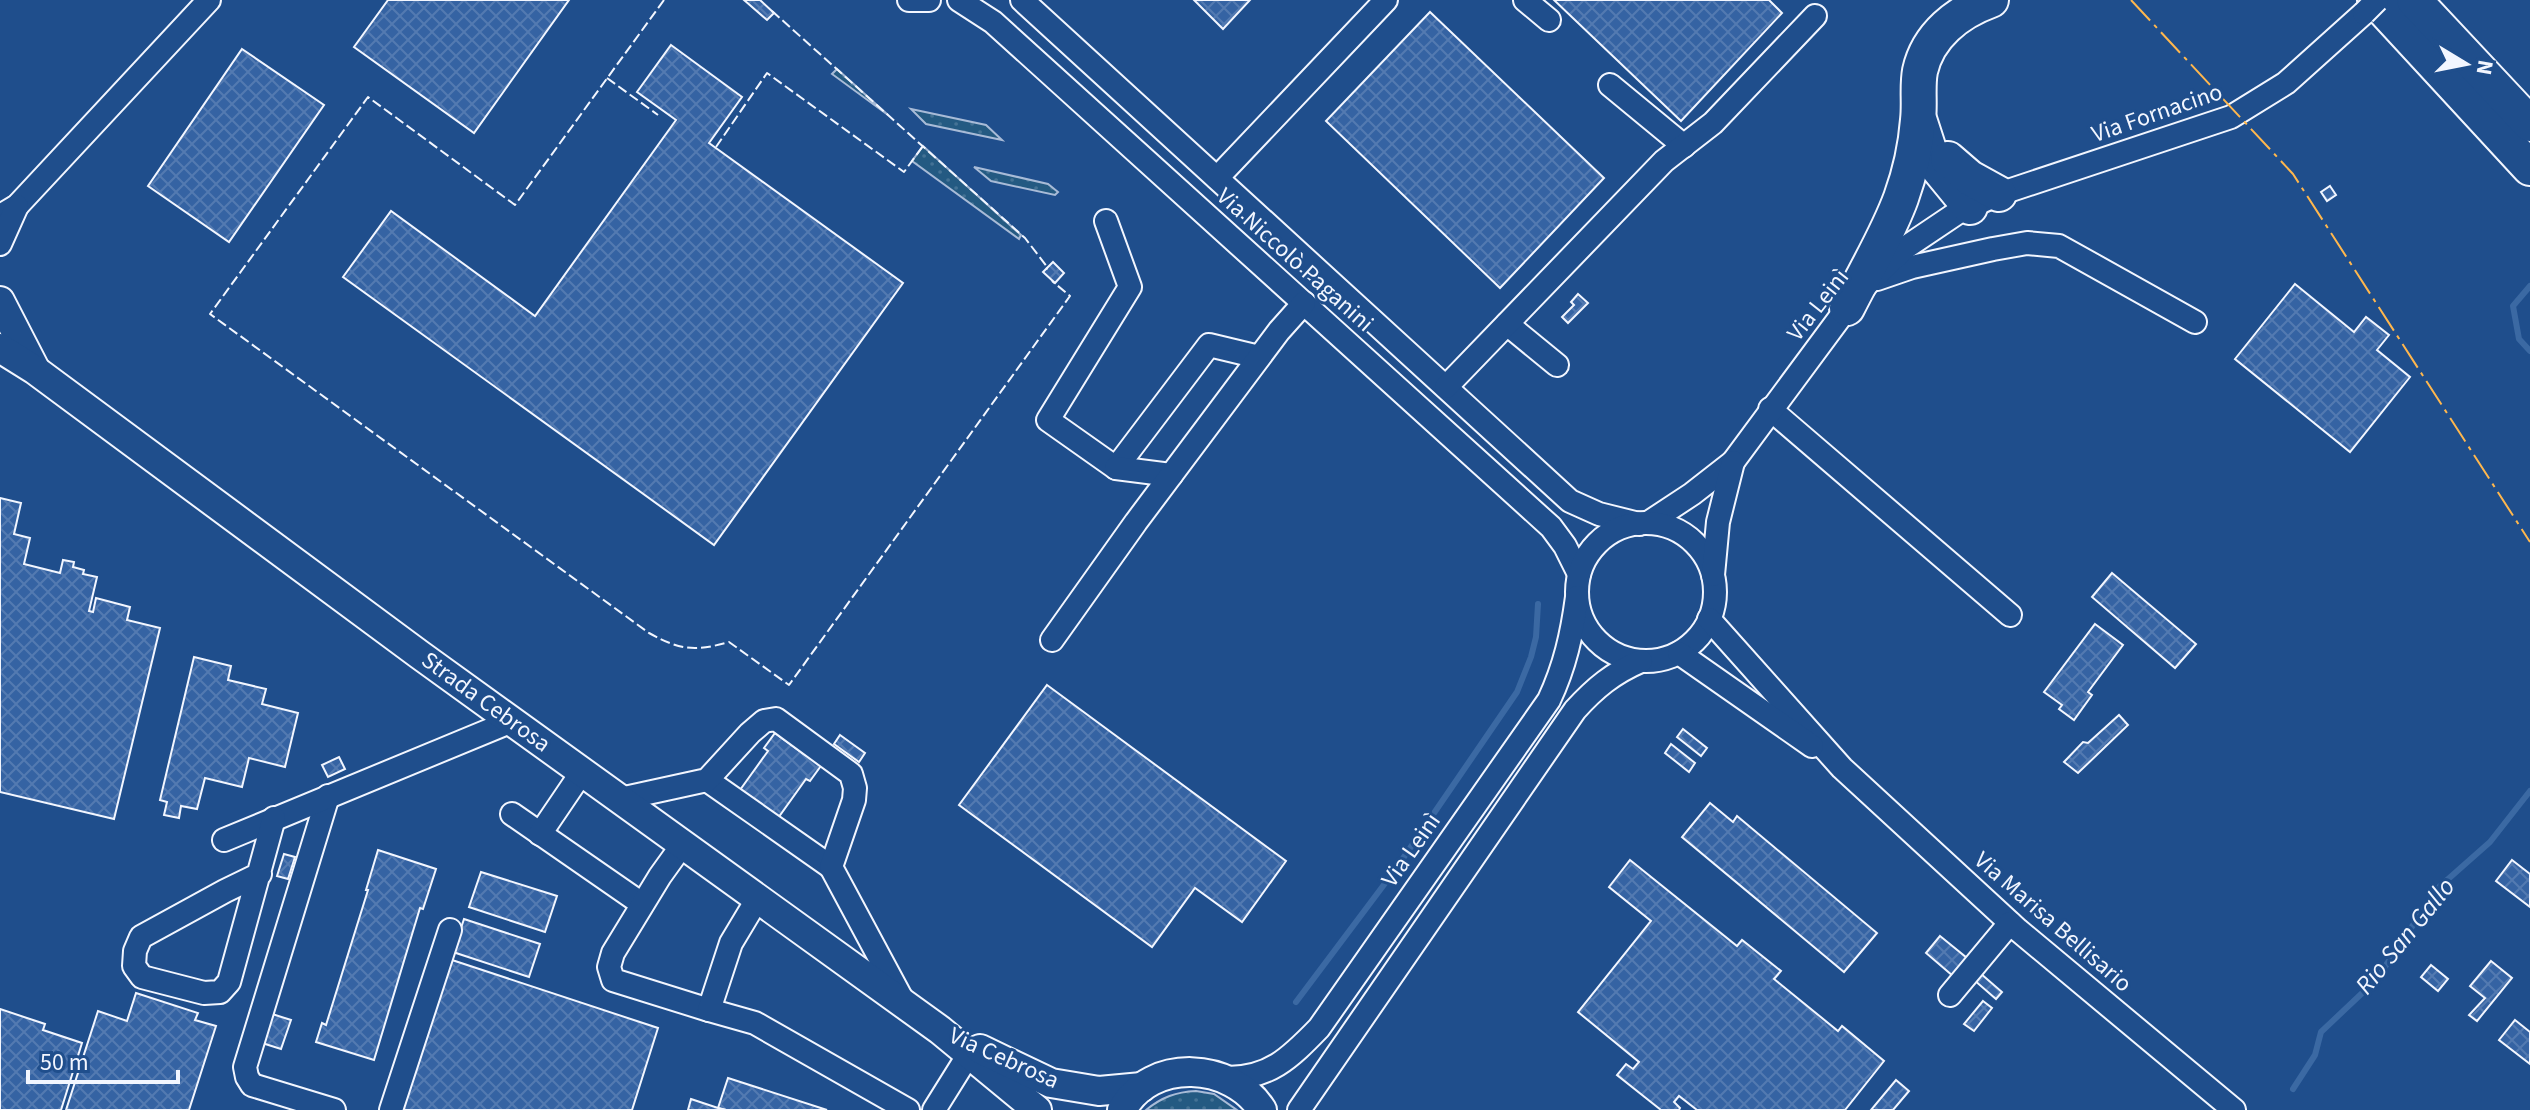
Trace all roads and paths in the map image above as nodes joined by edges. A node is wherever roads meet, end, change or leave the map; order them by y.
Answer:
1 (209, 0) edge
2 (909, 0) edge
3 (929, 0) edge
4 (959, 0) edge
5 (1022, 0) edge
6 (1386, 0) edge
7 (1525, 0) edge
8 (1991, 0) edge
9 (2414, 0) edge
10 (2372, 4) edge
11 (1815, 16) dead end
12 (1549, 20) dead end
13 (1610, 85) dead end
14 (2530, 124) edge
15 (1924, 134) junction
16 (1684, 146) junction
17 (2530, 168) edge
18 (1217, 178) junction
19 (1984, 200) junction
20 (9, 211) edge
21 (1106, 221) dead end
22 (0, 244) edge
23 (1858, 296) junction
24 (0, 301) edge
25 (1304, 303) junction
26 (2195, 322) dead end
27 (1507, 324) junction
28 (0, 348) edge
29 (1259, 357) junction
30 (1557, 365) dead end
31 (35, 370) junction
32 (1446, 387) junction
33 (1770, 409) junction
34 (1733, 462) junction
35 (1116, 468) junction
36 (1171, 475) junction
37 (1644, 523) junction
38 (1579, 574) junction
39 (1713, 575) junction
40 (1577, 597) junction
41 (2010, 615) dead end
42 (1709, 619) junction
43 (1052, 640) dead end
44 (1679, 653) junction
45 (1641, 661) junction
46 (512, 721) junction
47 (1842, 768) junction
48 (582, 772) junction
49 (707, 780) junction
50 (328, 796) junction
51 (620, 799) junction
52 (512, 814) dead end
53 (274, 818) junction
54 (540, 834) junction
55 (224, 840) dead end
56 (683, 844) junction
57 (831, 867) junction
58 (260, 874) junction
59 (758, 898) junction
60 (642, 904) junction
61 (2010, 923) junction
62 (450, 930) dead end
63 (1950, 995) dead end
64 (905, 1004) junction
65 (709, 1010) junction
66 (940, 1030) junction
67 (969, 1054) junction
68 (1225, 1078) junction
69 (1142, 1087) junction
70 (334, 1110) edge
71 (391, 1110) edge
72 (908, 1110) edge
73 (934, 1110) edge
74 (1037, 1110) edge
75 (1122, 1110) edge
76 (1262, 1110) edge
77 (1299, 1110) edge
78 (2234, 1110) edge

1 - 20 street
2 - 3 street
4 - 25 street, Via Niccolò Paganini
5 - 18 street, Via Niccolò Paganini
6 - 18 street
7 - 12 street
8 - 15 highway
9 - 14 highway
10 - 17 highway
10 - 19 street, Via Fornacino
11 - 16 street
13 - 16 street
15 - 19 highway
15 - 23 highway
16 - 27 street
18 - 32 street, Via Niccolò Paganini
19 - 23 street, Via Leinì
20 - 22 street
21 - 35 street
23 - 26 street
23 - 33 street, Via Leinì
24 - 31 main road, Strada Cebrosa
25 - 29 street
25 - 38 street, Via Niccolò Paganini
27 - 30 street
27 - 32 street
28 - 31 main road, Strada Cebrosa
29 - 35 street
29 - 36 street
31 - 46 main road, Strada Cebrosa
32 - 37 street, Via Niccolò Paganini
33 - 34 street, Via Leinì
33 - 41 street
34 - 37 street, Via Leinì
34 - 39 street, Via Leinì
35 - 36 street
36 - 43 street
37 - 38 street
37 - 39 street
38 - 40 street
39 - 42 street
40 - 45 street
40 - 68 street, Via Leinì
42 - 44 street
42 - 47 street, Via Marisa Bellisario
44 - 45 street
44 - 47 street, Via Marisa Bellisario
45 - 77 street
46 - 48 main road, Strada Cebrosa
46 - 50 street
47 - 61 street, Via Marisa Bellisario
48 - 51 main road, Strada Cebrosa
48 - 54 street
49 - 51 street
49 - 57 street
49 - 57 street
50 - 53 street
50 - 70 street
51 - 56 main road, Strada Cebrosa
52 - 54 street
53 - 55 street
53 - 58 street
54 - 60 street
56 - 59 main road, Strada Cebrosa
56 - 60 street
57 - 64 street
58 - 58 street
59 - 64 main road, Strada Cebrosa
59 - 65 street
60 - 65 street
61 - 63 street
61 - 78 street, Via Marisa Bellisario
62 - 71 street
64 - 66 main road, Strada Cebrosa
65 - 72 street
66 - 67 main road, Via Cebrosa
66 - 69 main road, Via Cebrosa
67 - 73 street
67 - 74 main road, Via Cebrosa
68 - 69 main road
68 - 76 main road
69 - 75 main road

